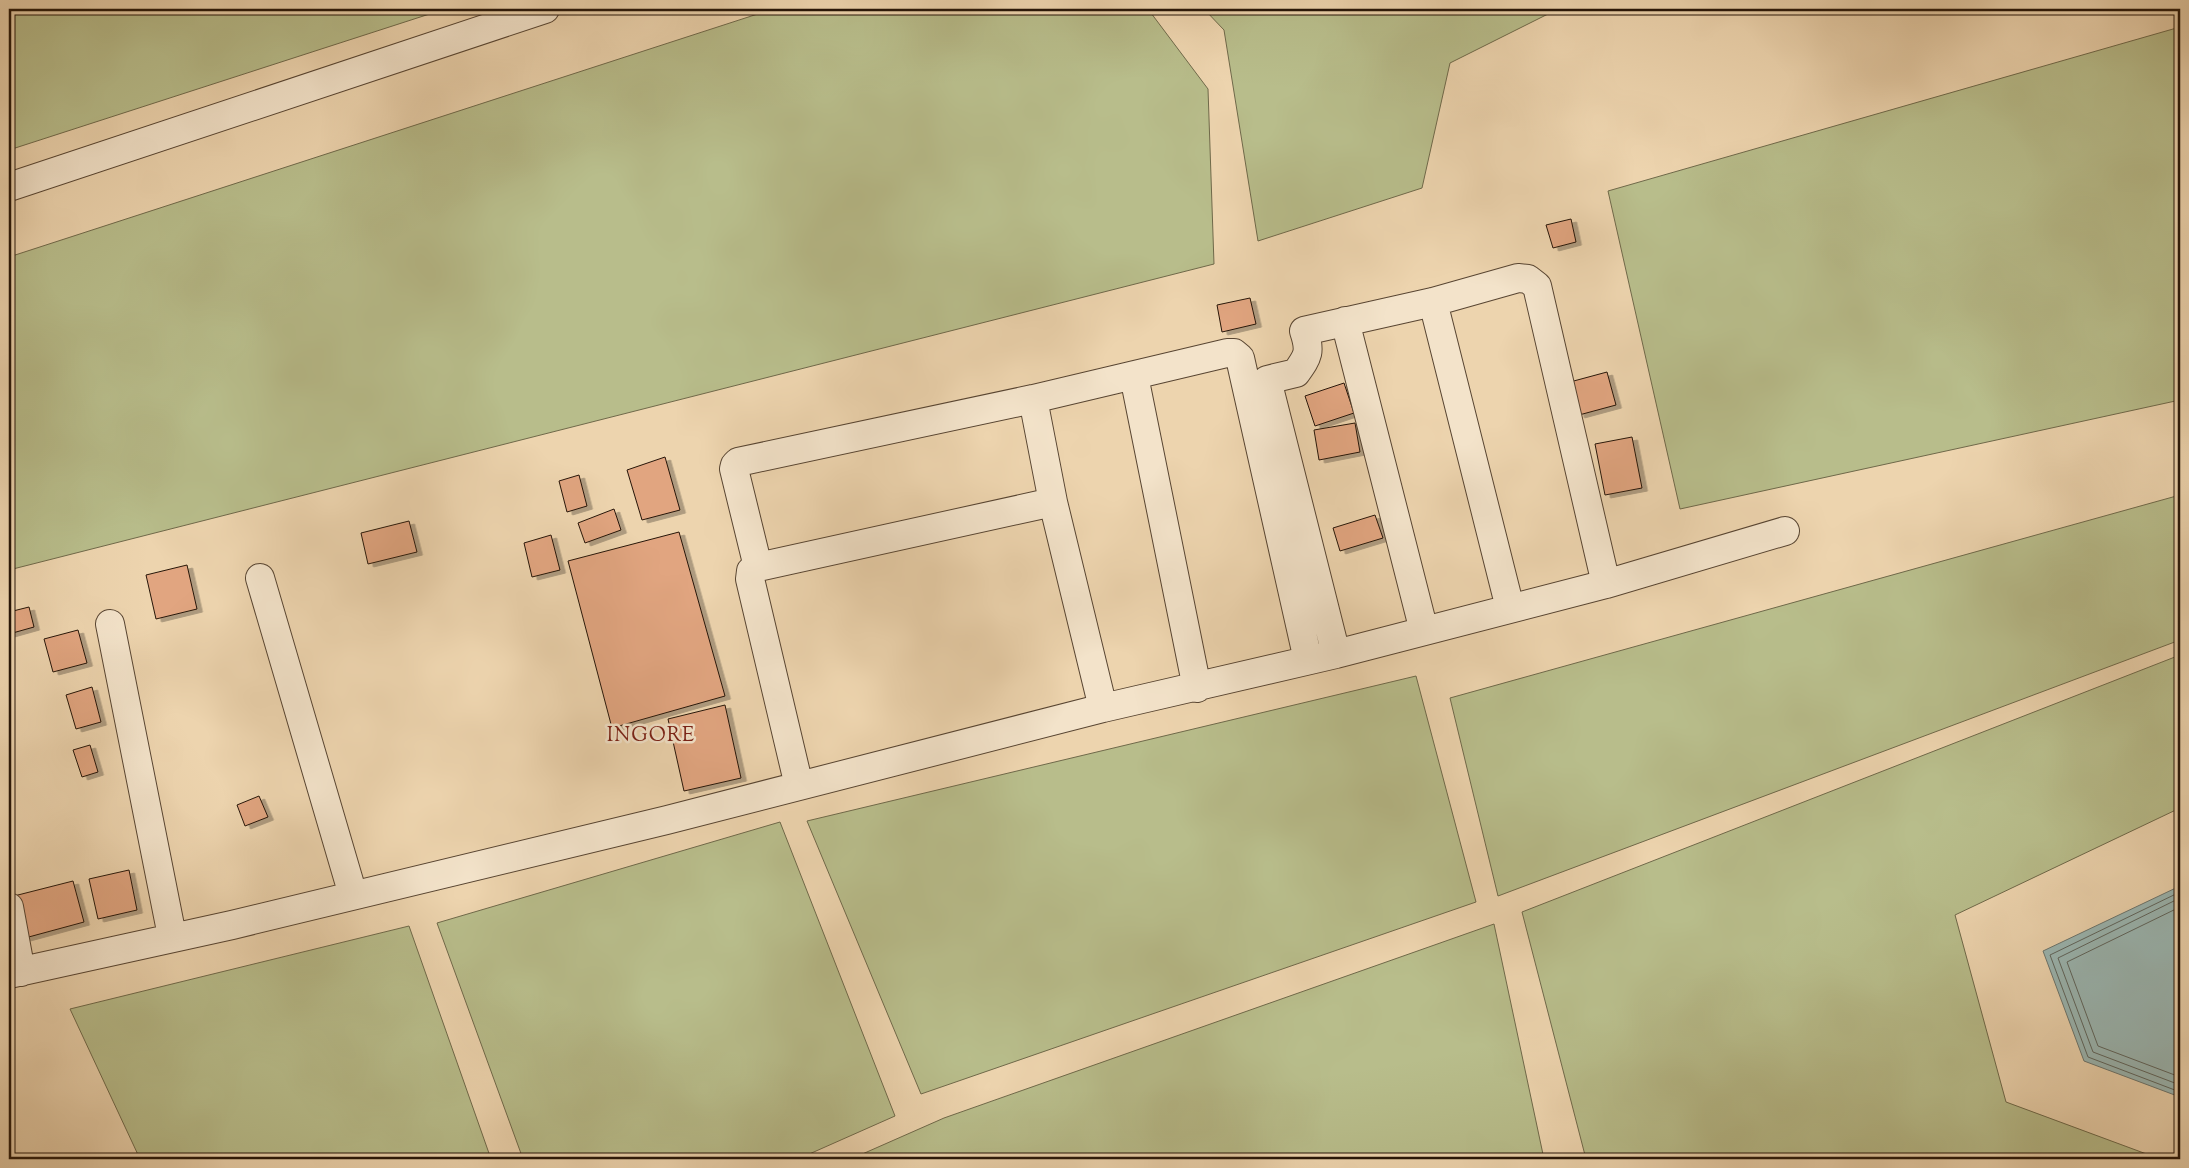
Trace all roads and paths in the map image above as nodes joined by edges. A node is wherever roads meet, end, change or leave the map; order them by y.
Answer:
1 (546, 9) edge
2 (9, 187) edge
3 (1433, 302) junction
4 (1346, 321) junction
5 (1134, 376) junction
6 (1033, 398) junction
7 (1053, 502) junction
8 (1785, 531) dead end
9 (758, 568) junction
10 (260, 578) dead end
11 (1606, 584) junction
12 (1510, 608) junction
13 (110, 624) dead end
14 (1424, 631) junction
15 (1336, 654) junction
16 (1308, 660) junction
17 (1196, 688) junction
18 (1103, 708) junction
19 (799, 786) junction
20 (353, 895) junction
21 (9, 907) edge
22 (172, 936) junction
23 (15, 973) edge

1 - 2 street
3 - 4 street
3 - 11 street
3 - 12 street
4 - 14 street
4 - 15 street
5 - 6 street
5 - 16 street
5 - 17 street
6 - 7 street
6 - 9 street
7 - 9 street
7 - 18 street
8 - 11 street
9 - 19 street
10 - 20 street
11 - 12 street
12 - 14 street
13 - 22 street
14 - 15 street
15 - 16 street
16 - 17 street
17 - 18 street
18 - 19 street
19 - 20 street
20 - 22 street
21 - 23 street
22 - 23 street

